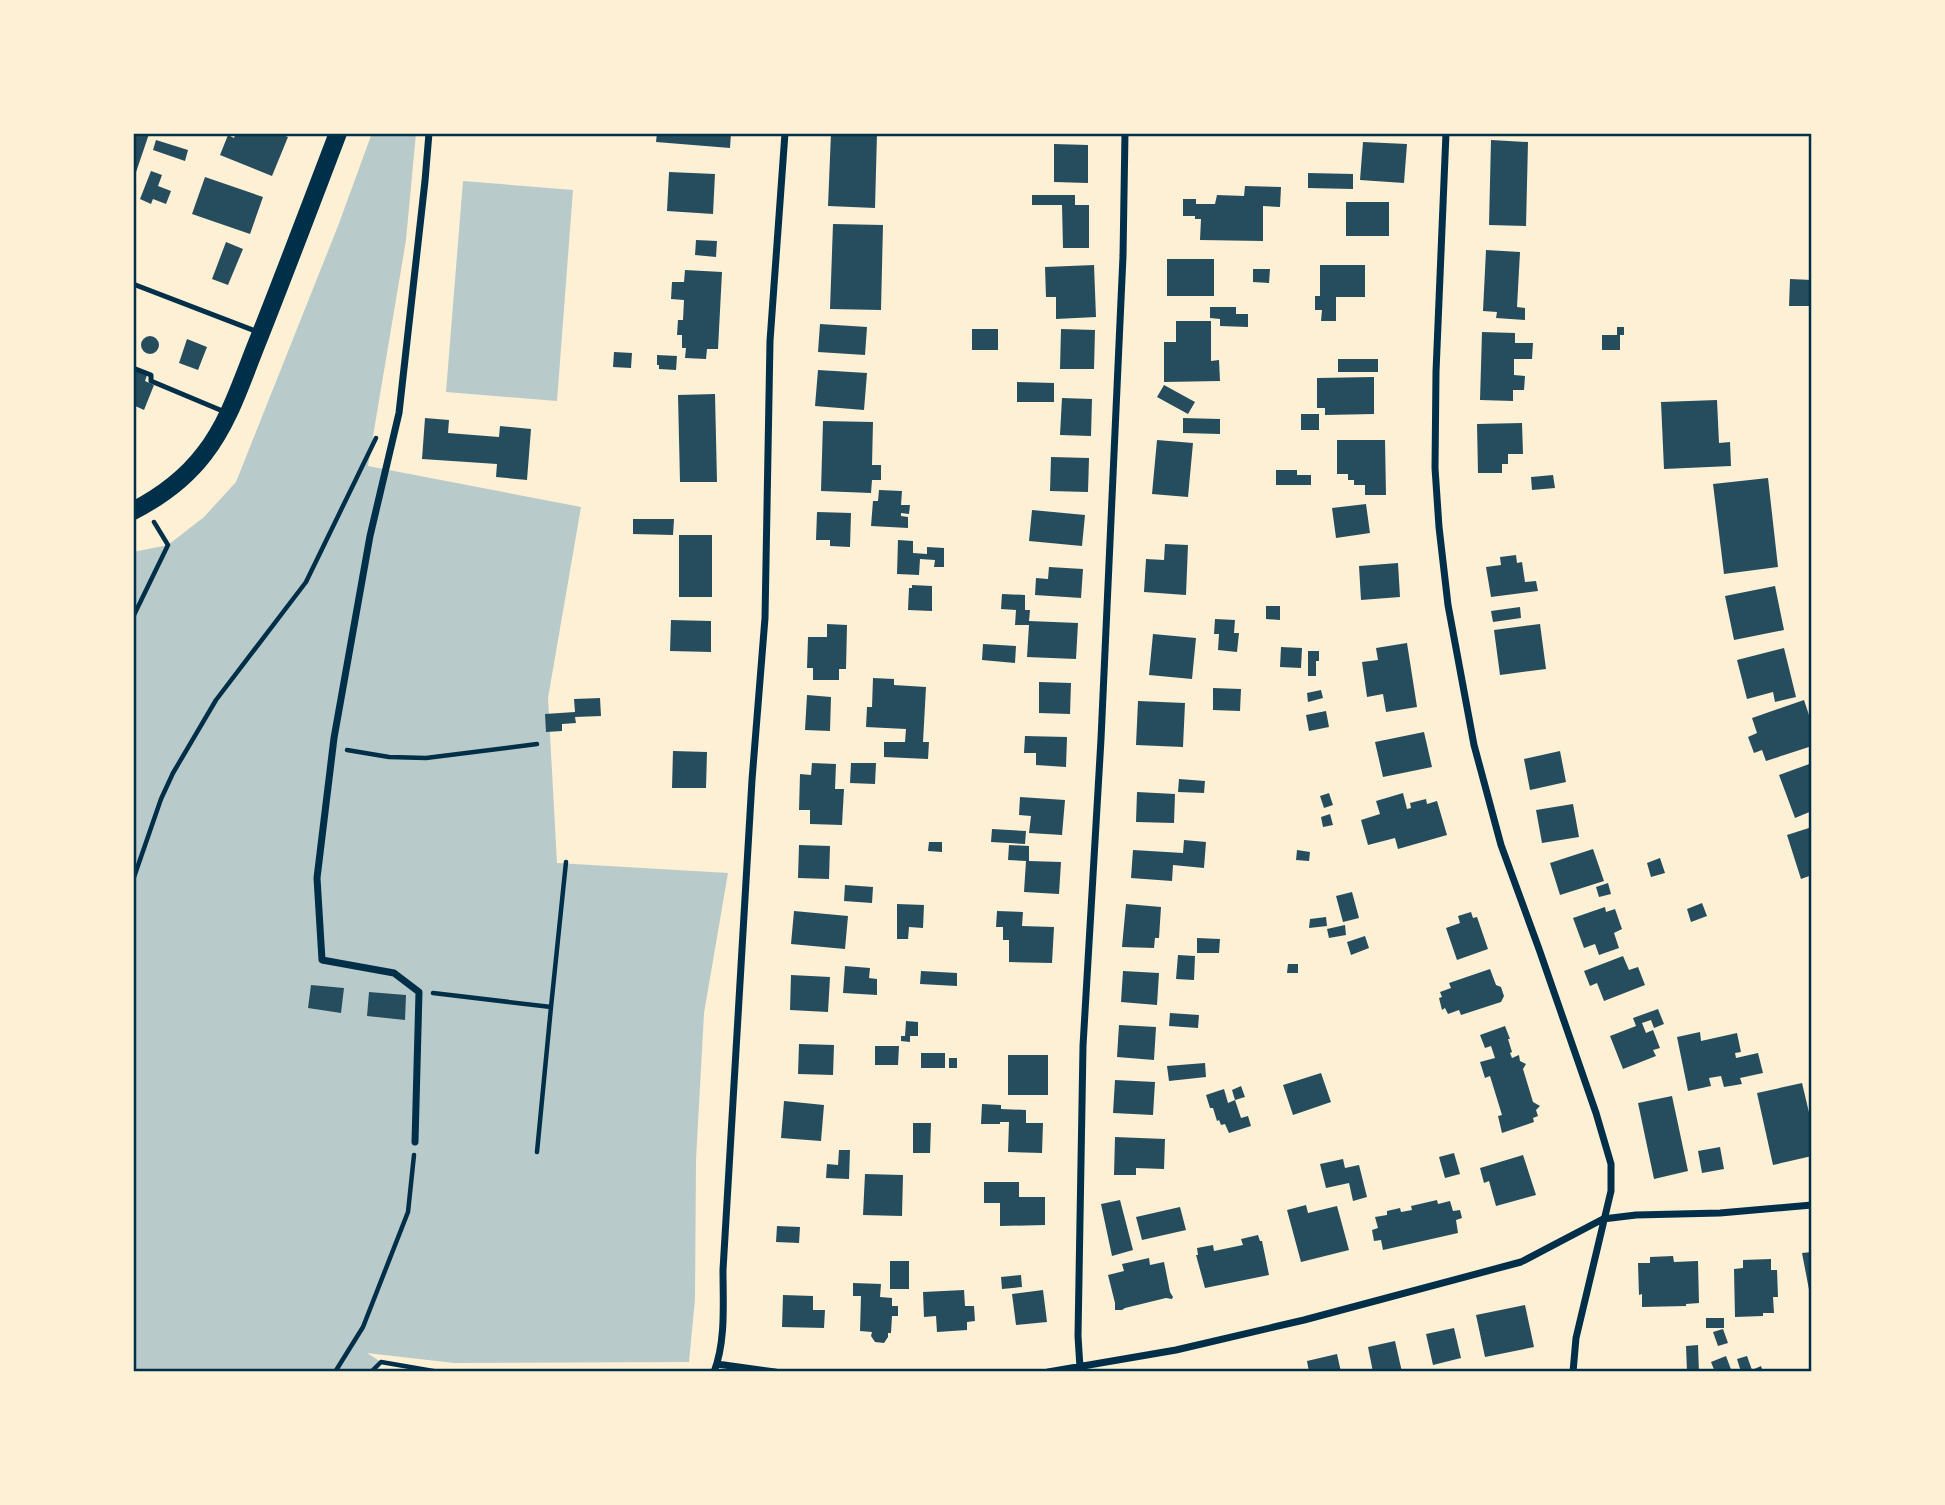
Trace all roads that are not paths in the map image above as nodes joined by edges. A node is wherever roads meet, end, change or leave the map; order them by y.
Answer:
1 (338, 133) edge
2 (429, 133) edge
3 (785, 133) edge
4 (1125, 133) edge
5 (1446, 133) edge
6 (133, 284) edge
7 (261, 333) junction
8 (133, 368) edge
9 (228, 413) junction
10 (139, 508) edge
11 (415, 1142) road end
12 (1812, 1205) edge
13 (1603, 1219) junction
14 (715, 1368) edge
15 (1080, 1368) junction
16 (775, 1372) edge
17 (1048, 1372) edge
18 (1573, 1372) edge

1 - 7 main road
2 - 11 street
3 - 14 street
4 - 15 street
5 - 13 street
6 - 7 lane
7 - 9 main road
8 - 9 lane
9 - 10 main road
12 - 13 street
13 - 15 street
13 - 18 street
14 - 16 street
15 - 17 street

